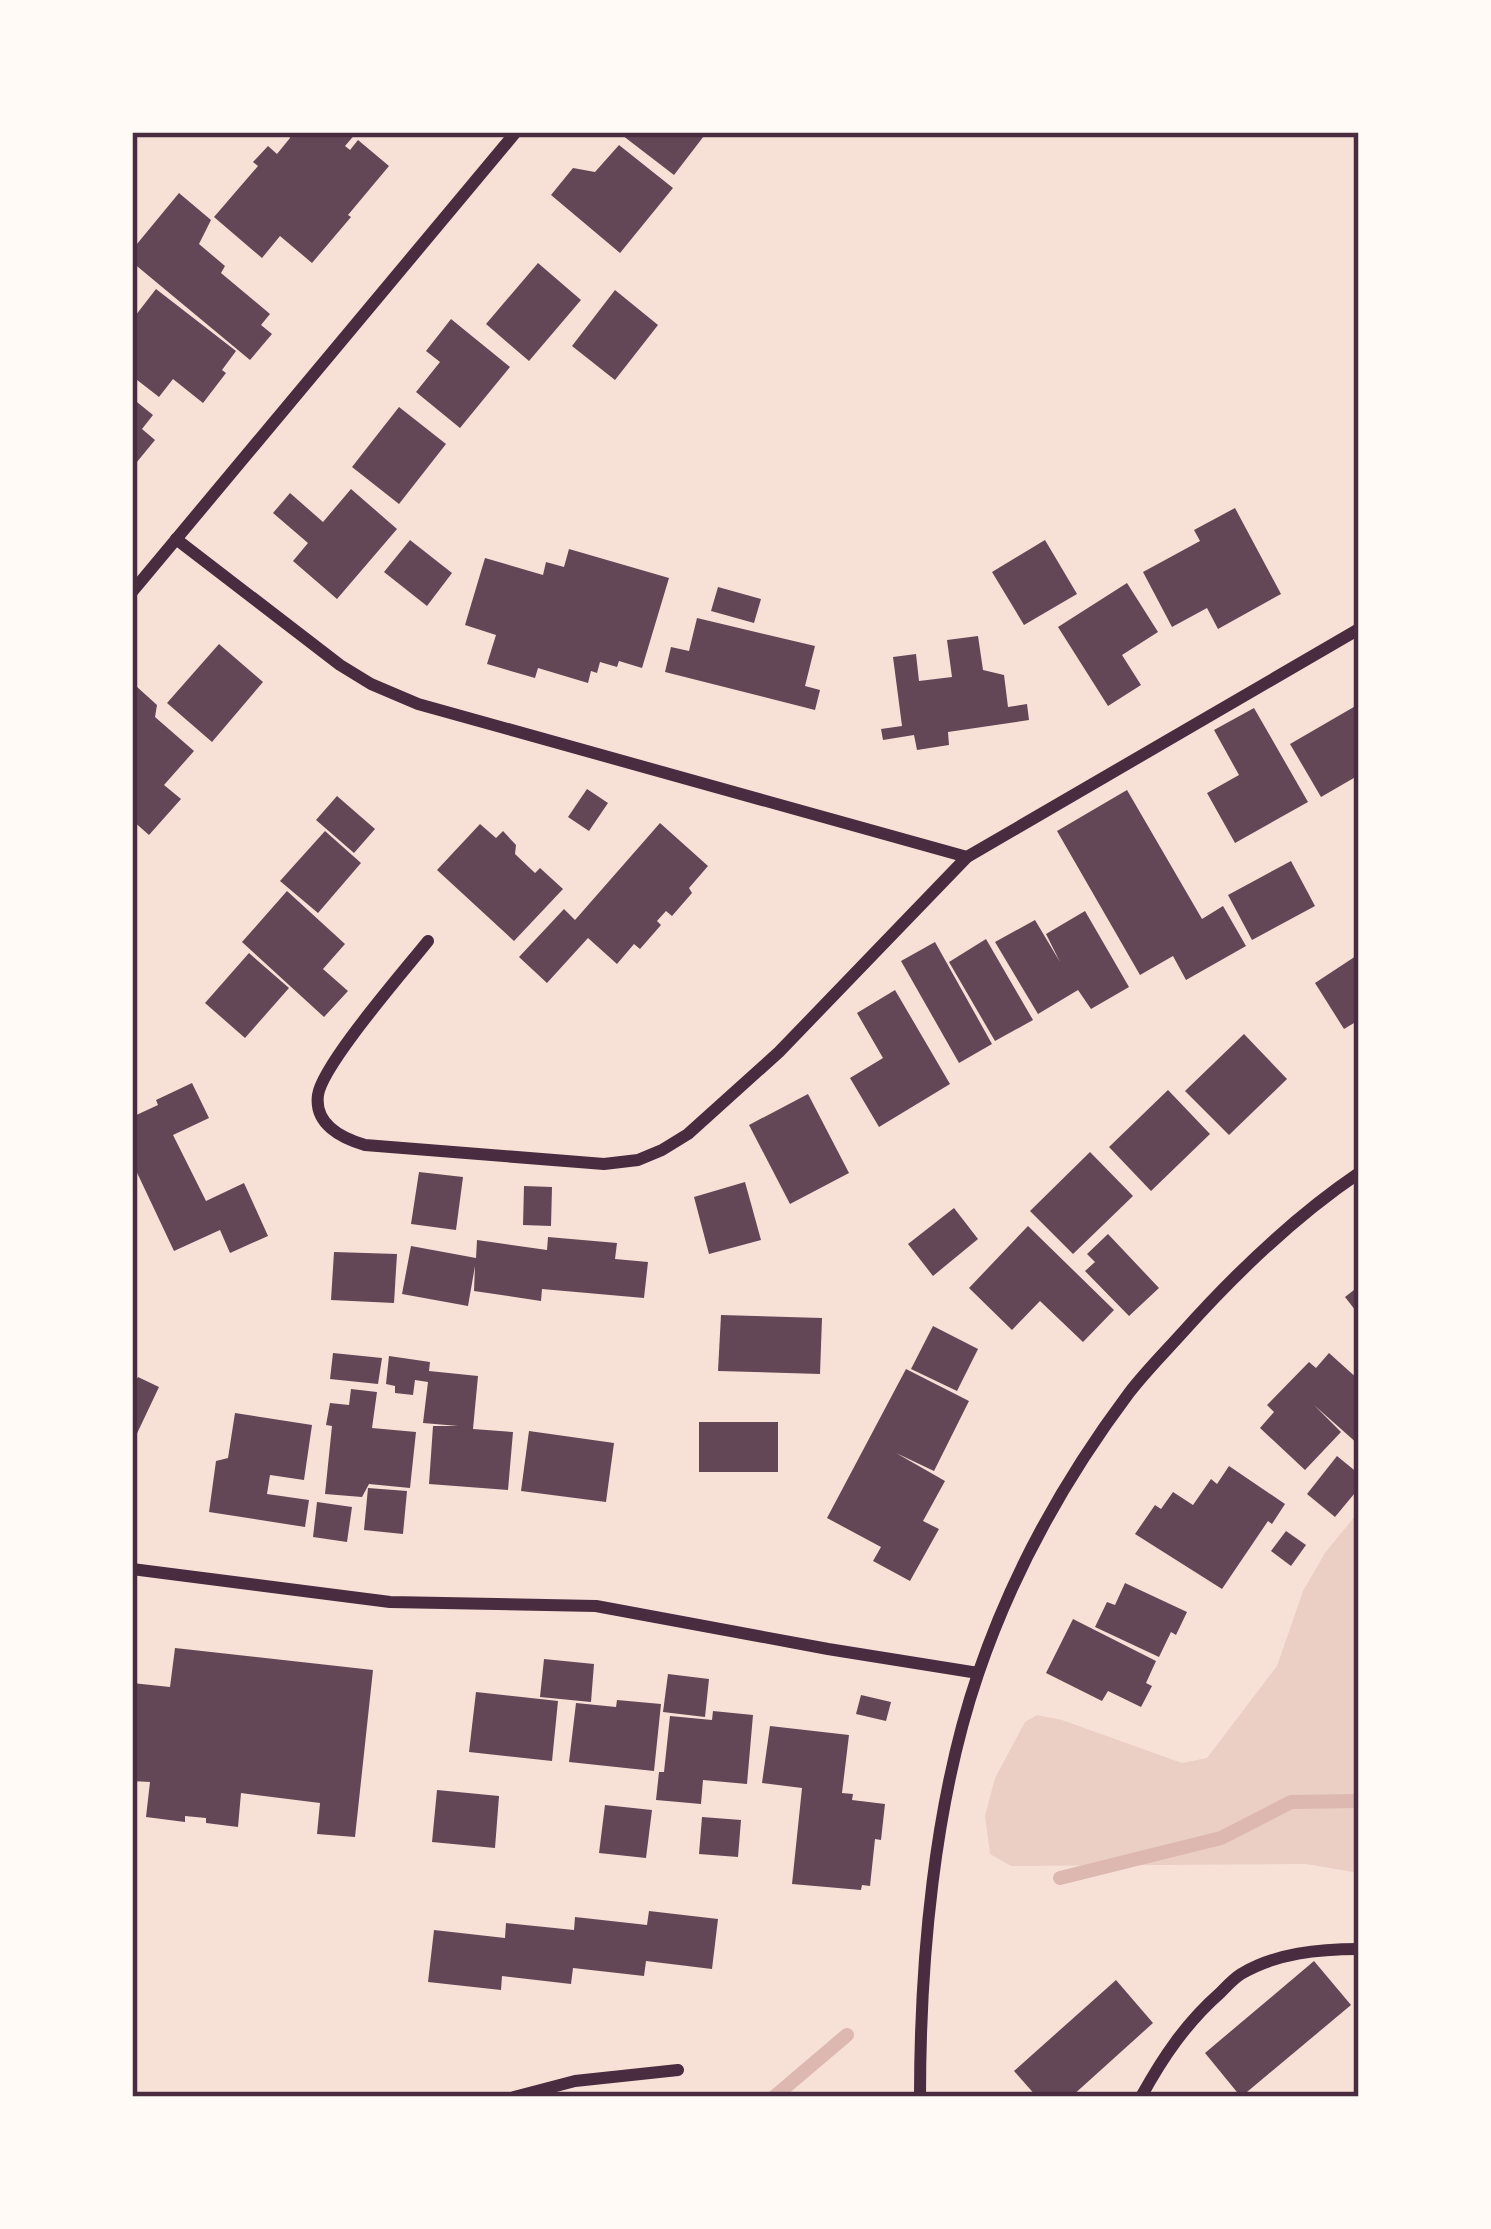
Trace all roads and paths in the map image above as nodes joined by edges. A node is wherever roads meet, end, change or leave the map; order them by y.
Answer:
1 (516, 132) edge
2 (176, 539) junction
3 (132, 592) edge
4 (1359, 629) edge
5 (968, 857) junction
6 (428, 941) dead end
7 (1359, 1173) edge
8 (132, 1569) edge
9 (978, 1673) junction
10 (1359, 1949) edge
11 (678, 2070) dead end
12 (514, 2097) edge
13 (920, 2097) edge
14 (1141, 2097) edge

1 - 2 street
2 - 3 street
2 - 5 street
4 - 5 street
5 - 6 street
7 - 9 street
8 - 9 street
9 - 13 street
10 - 14 street
11 - 12 street

